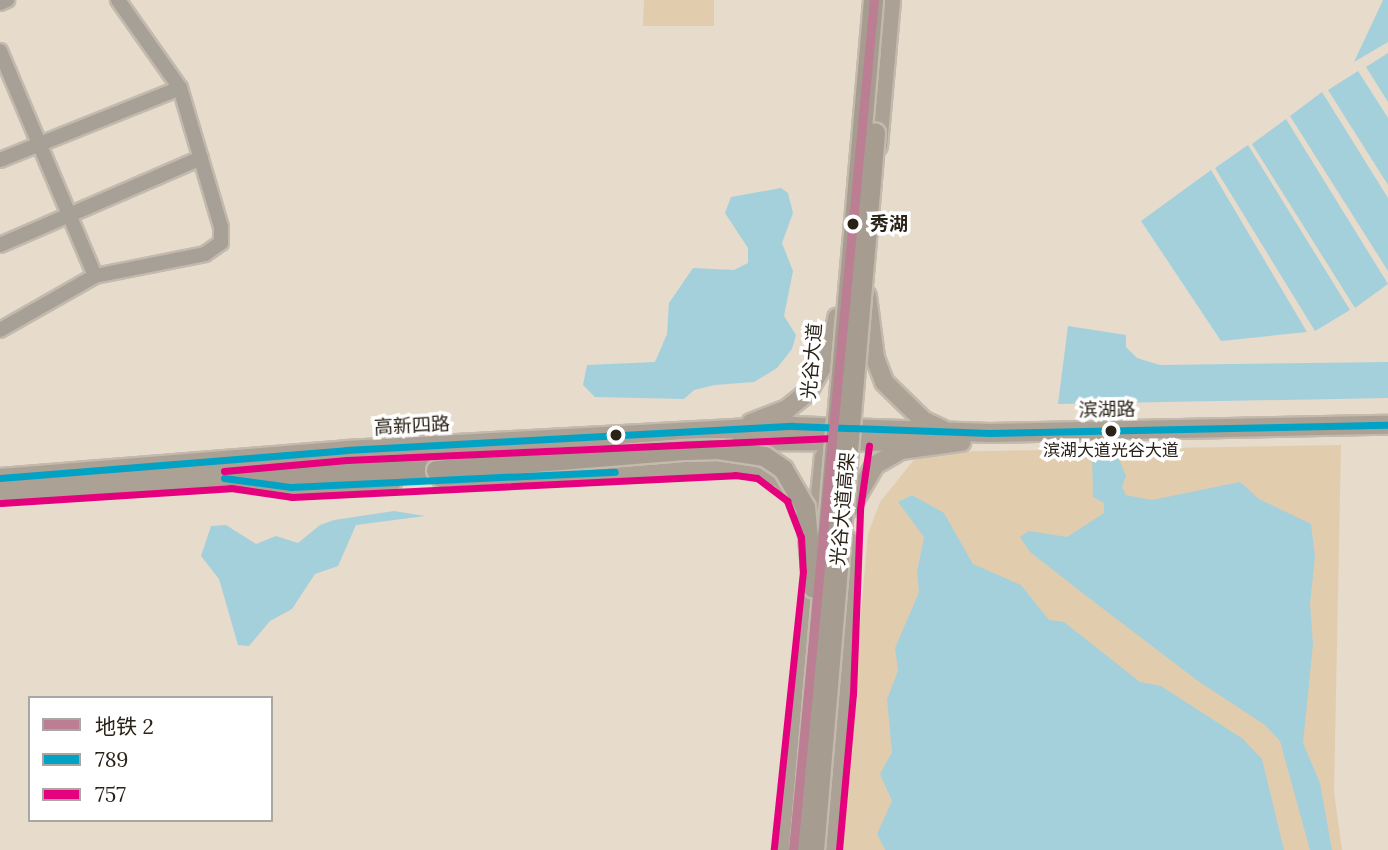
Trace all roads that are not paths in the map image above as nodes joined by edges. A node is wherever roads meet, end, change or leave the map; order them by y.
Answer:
1 (7, 0) edge
2 (118, 0) edge
3 (864, 0) edge
4 (873, 0) edge
5 (888, 0) edge
6 (0, 3) edge
7 (0, 51) edge
8 (180, 88) junction
9 (40, 142) junction
10 (201, 158) junction
11 (0, 160) edge
12 (70, 214) junction
13 (0, 245) edge
14 (95, 275) junction
15 (867, 287) junction
16 (836, 317) junction
17 (0, 330) edge
18 (1388, 425) edge
19 (726, 430) junction
20 (826, 434) junction
21 (1388, 435) edge
22 (859, 436) junction
23 (965, 437) junction
24 (232, 477) junction
25 (0, 478) edge
26 (0, 493) edge
27 (850, 508) junction
28 (814, 572) junction
29 (814, 688) junction
30 (784, 850) edge
31 (800, 850) edge
32 (814, 850) edge
33 (828, 850) edge

1 - 6 street
2 - 8 street
3 - 16 main road, 光谷大道
4 - 29 highway, 光谷大道高架, bridge
5 - 15 main road
5 - 32 highway, 光谷大道高架, bridge
7 - 9 street
8 - 9 street
8 - 10 street
9 - 11 street
9 - 12 street
10 - 12 street
10 - 14 street
12 - 13 street
12 - 14 street
14 - 17 street
15 - 22 main road
15 - 23 main road
16 - 19 main road
16 - 20 main road, 光谷大道
18 - 23 main road, 滨湖路
19 - 20 main road, 高新四路
19 - 25 main road, 高新四路
20 - 22 main road, 滨湖路
20 - 24 main road, 高新四路
20 - 28 main road, 光谷大道
21 - 23 main road, 滨湖路
22 - 23 main road, 滨湖路
22 - 27 main road
23 - 27 main road
24 - 26 main road, 高新四路
24 - 28 main road, 高新四路
24 - 29 highway, bridge
27 - 33 main road
28 - 30 main road, 光谷大道
29 - 31 highway, 光谷大道高架, bridge

